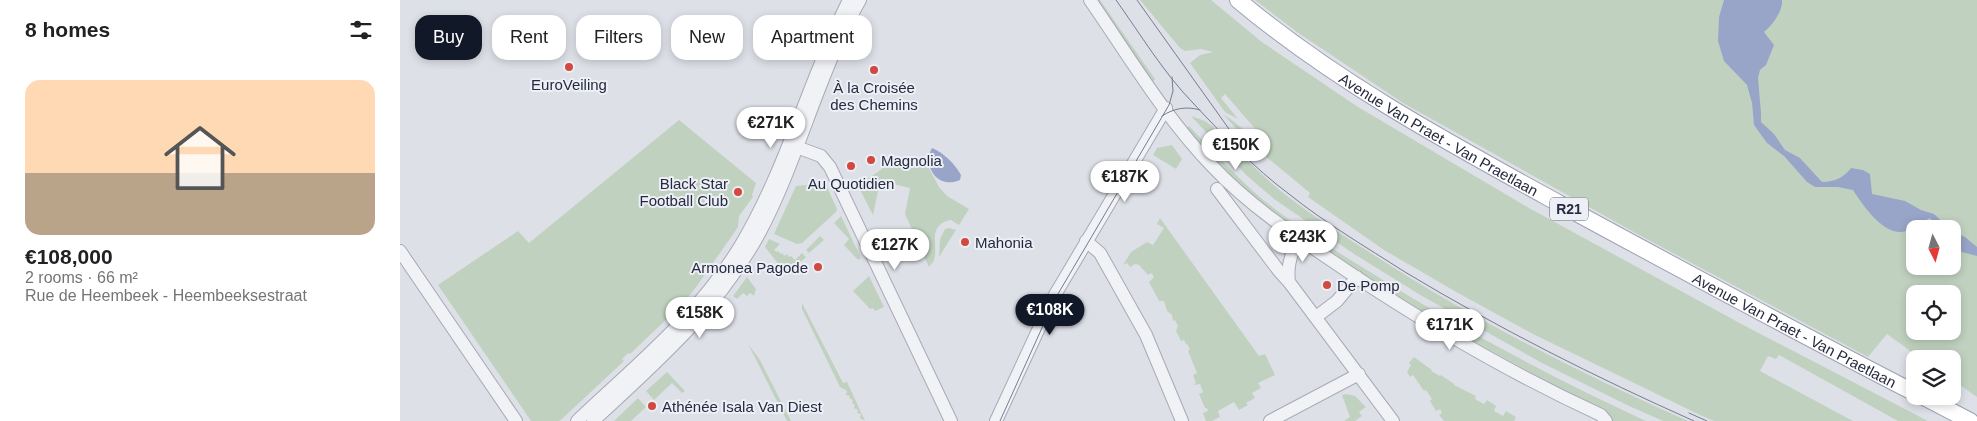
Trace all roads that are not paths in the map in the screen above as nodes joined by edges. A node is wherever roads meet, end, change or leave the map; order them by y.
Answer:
1 (849, 0) edge
2 (860, 0) edge
3 (1090, 0) edge
4 (1238, 0) edge
5 (1166, 108) junction
6 (793, 146) junction
7 (1217, 189) dead end
8 (1299, 240) junction
9 (1086, 241) junction
10 (400, 251) edge
11 (1356, 277) junction
12 (1289, 282) junction
13 (1316, 317) junction
14 (1358, 374) junction
15 (1906, 388) edge
16 (1939, 405) edge
17 (516, 421) edge
18 (577, 421) edge
19 (593, 421) edge
20 (951, 421) edge
21 (996, 421) edge
22 (1182, 421) edge
23 (1270, 421) edge
24 (1393, 421) edge
25 (1606, 421) edge
26 (1970, 421) edge

1 - 6 street
2 - 6 street
3 - 5 street
4 - 15 main road, Avenue Van Praet - Van Praetlaan / R21
5 - 8 street
5 - 9 street
6 - 18 street
6 - 19 street
6 - 20 street
7 - 12 street
8 - 11 street
8 - 12 street
9 - 21 street
9 - 22 street
10 - 17 street
11 - 13 street
11 - 25 street
12 - 13 street
13 - 14 street
14 - 23 street
14 - 24 street
16 - 26 main road

